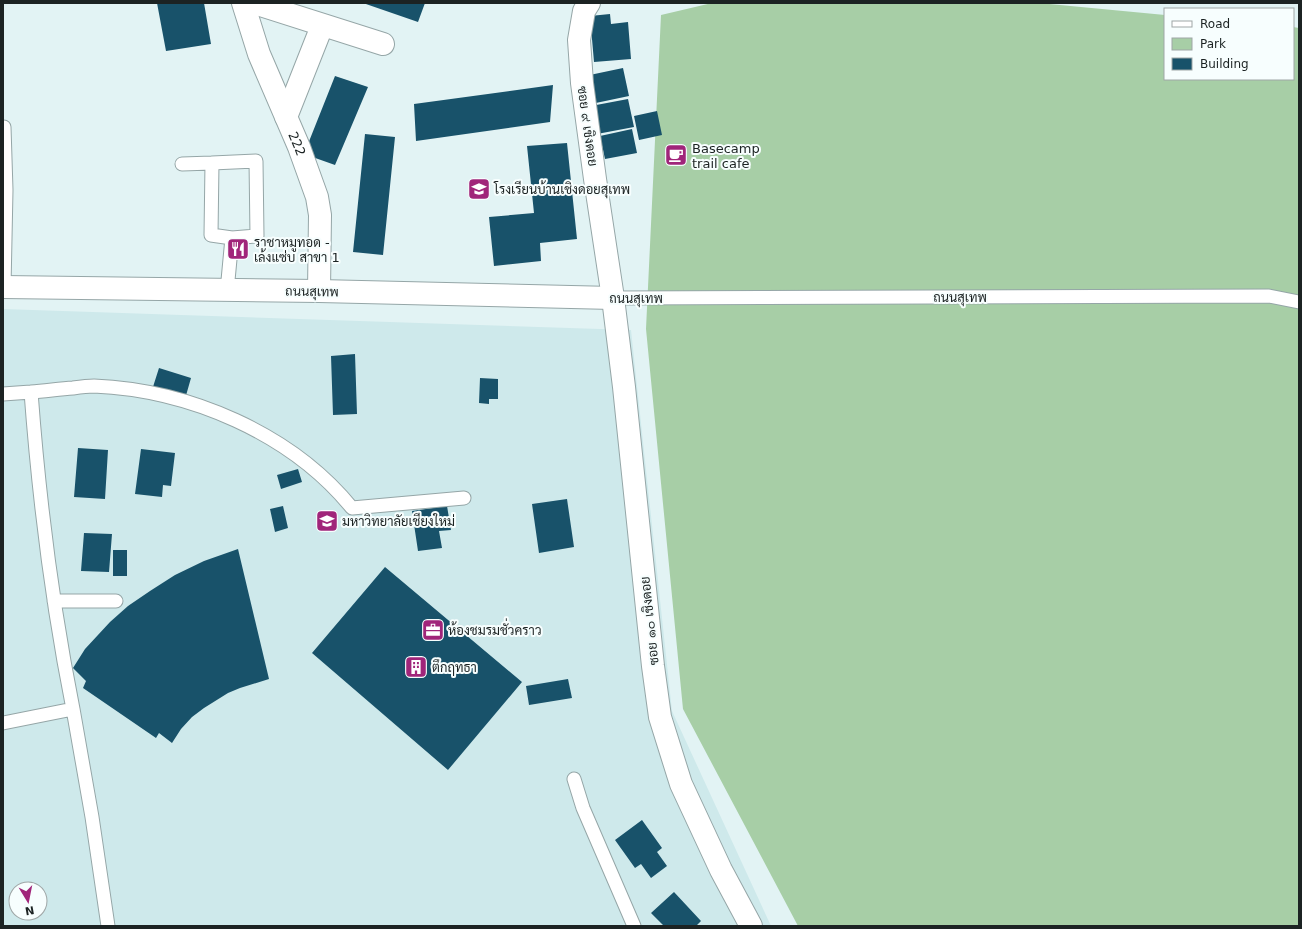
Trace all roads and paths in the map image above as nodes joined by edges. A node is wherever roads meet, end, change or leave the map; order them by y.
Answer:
1 (244, 3) edge
2 (254, 3) edge
3 (589, 3) edge
4 (322, 26) junction
5 (383, 44) dead end
6 (286, 117) junction
7 (4, 127) dead end
8 (212, 163) junction
9 (182, 164) dead end
10 (232, 238) junction
11 (3, 287) edge
12 (227, 291) junction
13 (319, 291) junction
14 (613, 298) junction
15 (1299, 302) edge
16 (30, 392) junction
17 (3, 394) edge
18 (464, 498) dead end
19 (54, 601) junction
20 (116, 601) dead end
21 (73, 709) junction
22 (3, 723) edge
23 (574, 779) dead end
24 (108, 926) edge
25 (634, 926) edge
26 (751, 926) edge

1 - 6 street, 222
2 - 4 street
3 - 14 street, ซอย ๙ เชิงดอย
4 - 5 street
4 - 6 street
6 - 13 street, 222
7 - 11 lane
8 - 9 lane
8 - 10 lane
8 - 10 lane
10 - 12 lane
11 - 12 street, ถนนสุเทพ
12 - 13 street, ถนนสุเทพ
13 - 14 street, ถนนสุเทพ
14 - 15 lane, ถนนสุเทพ
14 - 26 street, ซอย ๑๐ เชิงดอย
16 - 17 lane
16 - 18 lane
16 - 19 lane
19 - 20 lane
19 - 21 lane
21 - 22 lane
21 - 24 lane
23 - 25 lane

